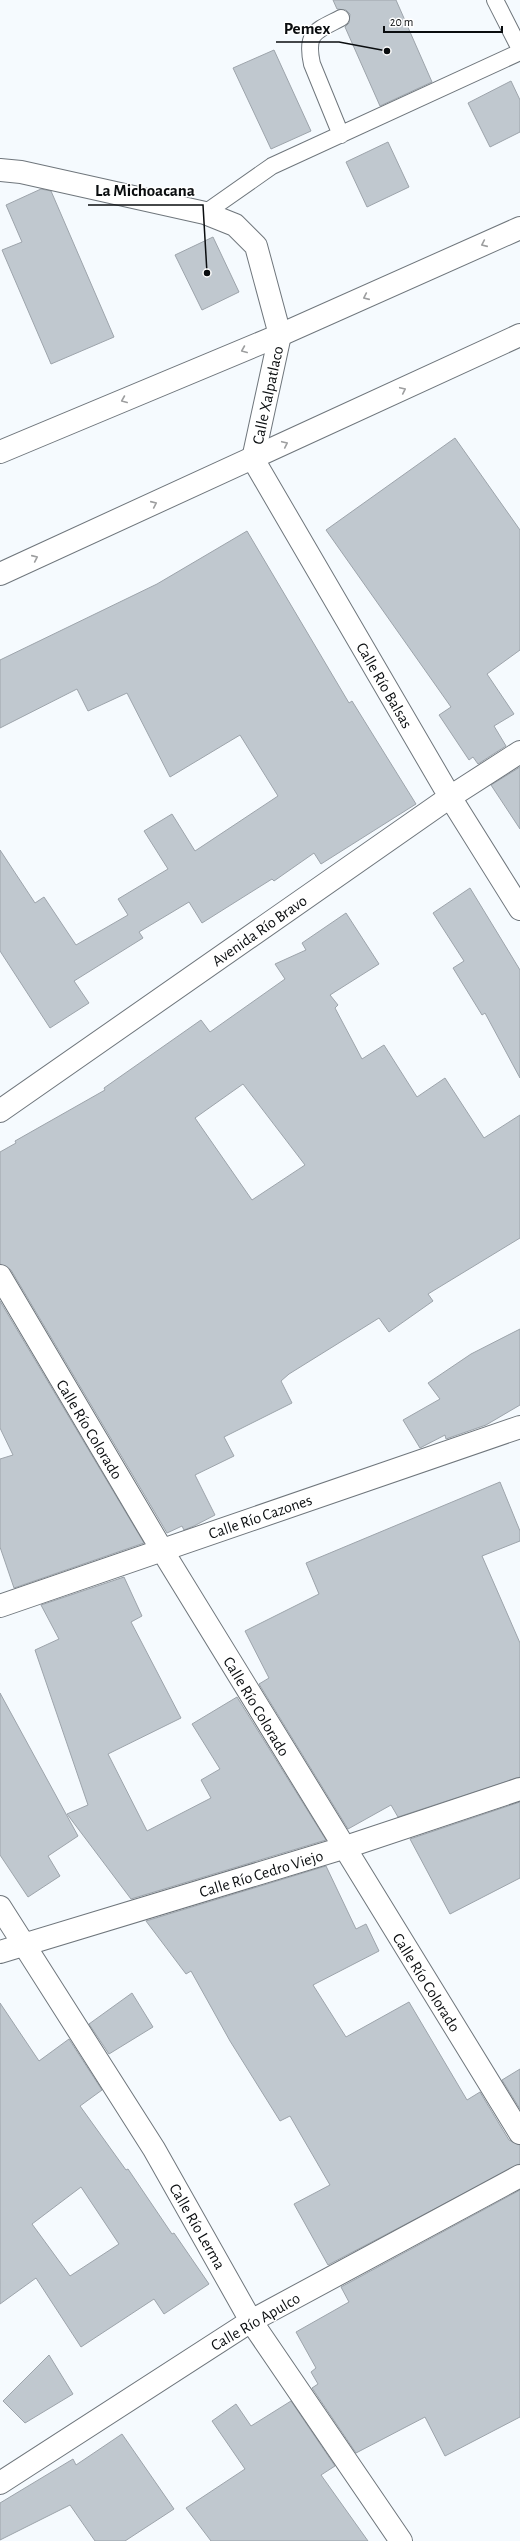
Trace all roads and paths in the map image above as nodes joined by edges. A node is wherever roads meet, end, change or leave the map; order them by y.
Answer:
1 (494, 0) edge
2 (341, 18) dead end
3 (520, 50) edge
4 (341, 134) junction
5 (0, 170) edge
6 (205, 213) junction
7 (520, 228) edge
8 (280, 335) junction
9 (520, 336) edge
10 (0, 452) edge
11 (253, 459) junction
12 (0, 574) edge
13 (520, 752) edge
14 (450, 798) junction
15 (520, 909) edge
16 (0, 1111) edge
17 (0, 1276) edge
18 (520, 1427) edge
19 (162, 1550) junction
20 (0, 1606) edge
21 (520, 1789) edge
22 (343, 1848) junction
23 (0, 1907) edge
24 (23, 1946) junction
25 (0, 1952) edge
26 (520, 2133) edge
27 (520, 2176) edge
28 (252, 2321) junction
29 (0, 2483) edge
30 (401, 2541) edge

1 - 3 lane
2 - 4 lane
3 - 4 lane
4 - 6 lane
5 - 6 street, Calle Xalpatlaco
6 - 8 street, Calle Xalpatlaco
7 -> 8 street
8 -> 10 street
8 - 11 street, Calle Xalpatlaco
11 -> 9 street
12 -> 11 street
11 - 14 street, Calle Río Balsas
13 - 14 street, Avenida Río Bravo
14 - 15 street, Calle Río Balsas
14 - 16 street, Avenida Río Bravo
17 - 19 street, Calle Río Colorado
18 - 19 street, Calle Río Cazones
19 - 20 street, Calle Río Cazones
19 - 22 street, Calle Río Colorado
21 - 22 street, Calle Río Cedro Viejo
22 - 24 street, Calle Río Cedro Viejo
22 - 26 street, Calle Río Colorado
23 - 24 street, Calle Río Lerma
24 - 25 street, Calle Río Cedro Viejo
24 - 28 street, Calle Río Lerma
27 - 28 street, Calle Río Apulco
28 - 29 street, Calle Río Apulco
28 - 30 street, Calle Río Lerma

